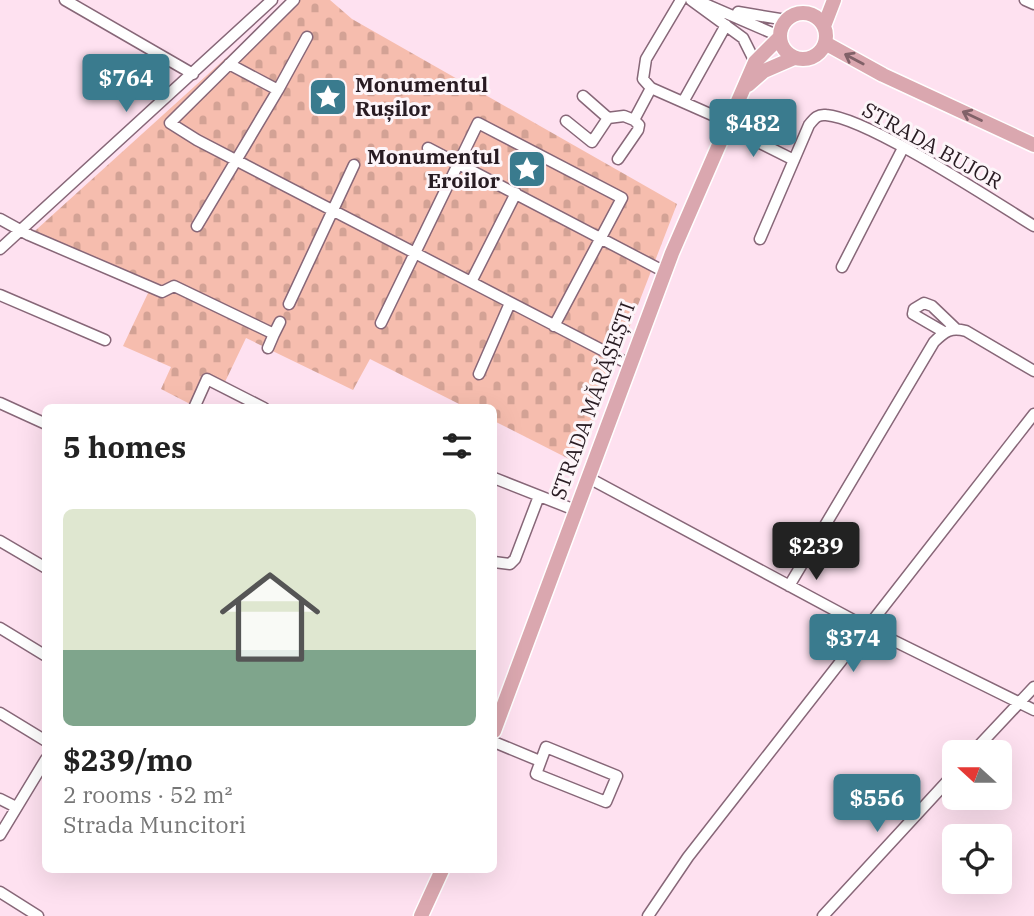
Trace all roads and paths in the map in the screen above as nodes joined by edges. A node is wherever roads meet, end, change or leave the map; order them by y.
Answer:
1 (65, 0) edge
2 (272, 0) edge
3 (294, 0) edge
4 (681, 0) edge
5 (693, 0) edge
6 (811, 0) edge
7 (834, 0) edge
8 (1025, 0) edge
9 (1034, 4) edge
10 (722, 9) junction
11 (790, 17) junction
12 (726, 24) junction
13 (824, 26) junction
14 (307, 37) dead end
15 (779, 37) junction
16 (825, 43) junction
17 (794, 58) junction
18 (755, 62) junction
19 (229, 64) junction
20 (193, 74) junction
21 (651, 88) junction
22 (278, 90) junction
23 (743, 91) junction
24 (583, 96) dead end
25 (683, 102) junction
26 (608, 118) junction
27 (634, 120) junction
28 (566, 121) dead end
29 (727, 124) junction
30 (1034, 145) edge
31 (428, 148) dead end
32 (903, 148) junction
33 (618, 159) dead end
34 (236, 160) junction
35 (794, 160) junction
36 (459, 163) junction
37 (354, 165) dead end
38 (516, 194) junction
39 (332, 211) junction
40 (0, 219) edge
41 (197, 226) dead end
42 (1034, 226) edge
43 (21, 229) junction
44 (601, 238) junction
45 (760, 239) dead end
46 (0, 249) edge
47 (416, 254) junction
48 (842, 267) dead end
49 (665, 272) junction
50 (471, 282) junction
51 (0, 295) edge
52 (510, 303) junction
53 (289, 304) dead end
54 (280, 322) dead end
55 (381, 323) dead end
56 (554, 326) junction
57 (274, 334) junction
58 (104, 340) dead end
59 (268, 348) dead end
60 (629, 364) junction
61 (1034, 371) edge
62 (479, 374) dead end
63 (0, 403) edge
64 (196, 404) edge
65 (256, 404) edge
66 (1034, 414) edge
67 (42, 422) edge
68 (587, 477) junction
69 (497, 479) edge
70 (539, 496) junction
71 (575, 510) junction
72 (0, 541) edge
73 (497, 564) edge
74 (42, 566) edge
75 (789, 586) junction
76 (0, 628) edge
77 (868, 628) junction
78 (42, 654) edge
79 (1034, 687) edge
80 (1018, 703) junction
81 (497, 710) edge
82 (1034, 710) edge
83 (0, 713) edge
84 (42, 739) edge
85 (984, 740) edge
86 (497, 743) edge
87 (540, 761) junction
88 (42, 765) edge
89 (942, 787) edge
90 (0, 799) edge
91 (16, 807) junction
92 (0, 835) edge
93 (441, 873) edge
94 (0, 892) edge
95 (38, 916) edge
96 (421, 916) edge
97 (648, 916) edge
98 (823, 916) edge

1 - 20 street
2 - 20 street
3 - 19 street
4 - 21 street
5 - 10 street
5 - 12 street
6 - 11 main road
7 - 13 main road
8 - 9 street
10 - 11 street
10 - 15 street
11 - 13 main road
11 - 15 main road
12 - 18 street
12 - 25 street
13 - 16 main road
14 - 22 street
15 - 17 main road
15 - 18 main road, STRADA MĂRĂȘEȘTI
16 - 17 main road
30 -> 16 main road
17 - 23 main road, STRADA MĂRĂȘEȘTI
18 - 23 main road, STRADA MĂRĂȘEȘTI
19 - 22 street
19 - 34 street
20 - 43 street
21 - 25 street
21 - 27 street
22 - 34 street
23 - 29 main road, STRADA MĂRĂȘEȘTI
24 - 26 street
25 - 29 street
26 - 27 street
26 - 28 street
27 - 33 street
29 - 35 street
29 - 49 main road, STRADA MĂRĂȘEȘTI
31 - 36 street
32 - 35 street, STRADA BUJOR
32 - 42 street, STRADA BUJOR
32 - 48 street
34 - 39 street
34 - 41 street
35 - 45 street, STRADA BUJOR
36 - 38 street
36 - 44 street
36 - 47 street
37 - 39 street
38 - 44 street
38 - 50 street
39 - 47 street
39 - 53 street
40 - 43 street
43 - 46 street
43 - 57 street
44 - 49 street
44 - 56 street
47 - 50 street
47 - 55 street
49 - 60 main road, STRADA MĂRĂȘEȘTI
50 - 52 street
51 - 58 street
52 - 56 street
52 - 62 street
54 - 57 street
56 - 60 street
57 - 59 street
60 - 68 main road, STRADA MĂRĂȘEȘTI
61 - 75 street
63 - 67 street
64 - 65 street
66 - 77 street
68 - 71 main road, STRADA MĂRĂȘEȘTI
68 - 75 street
69 - 70 street
70 - 71 street
70 - 73 street
71 - 81 main road, STRADA MĂRĂȘEȘTI
72 - 74 street
75 - 77 street
76 - 78 street
77 - 80 street
77 - 97 street
79 - 80 street
80 - 82 street
80 - 85 street
83 - 84 street
86 - 87 street
87 - 87 street
88 - 91 street
89 - 98 street
90 - 91 street
91 - 92 street
93 - 96 main road
94 - 95 street

